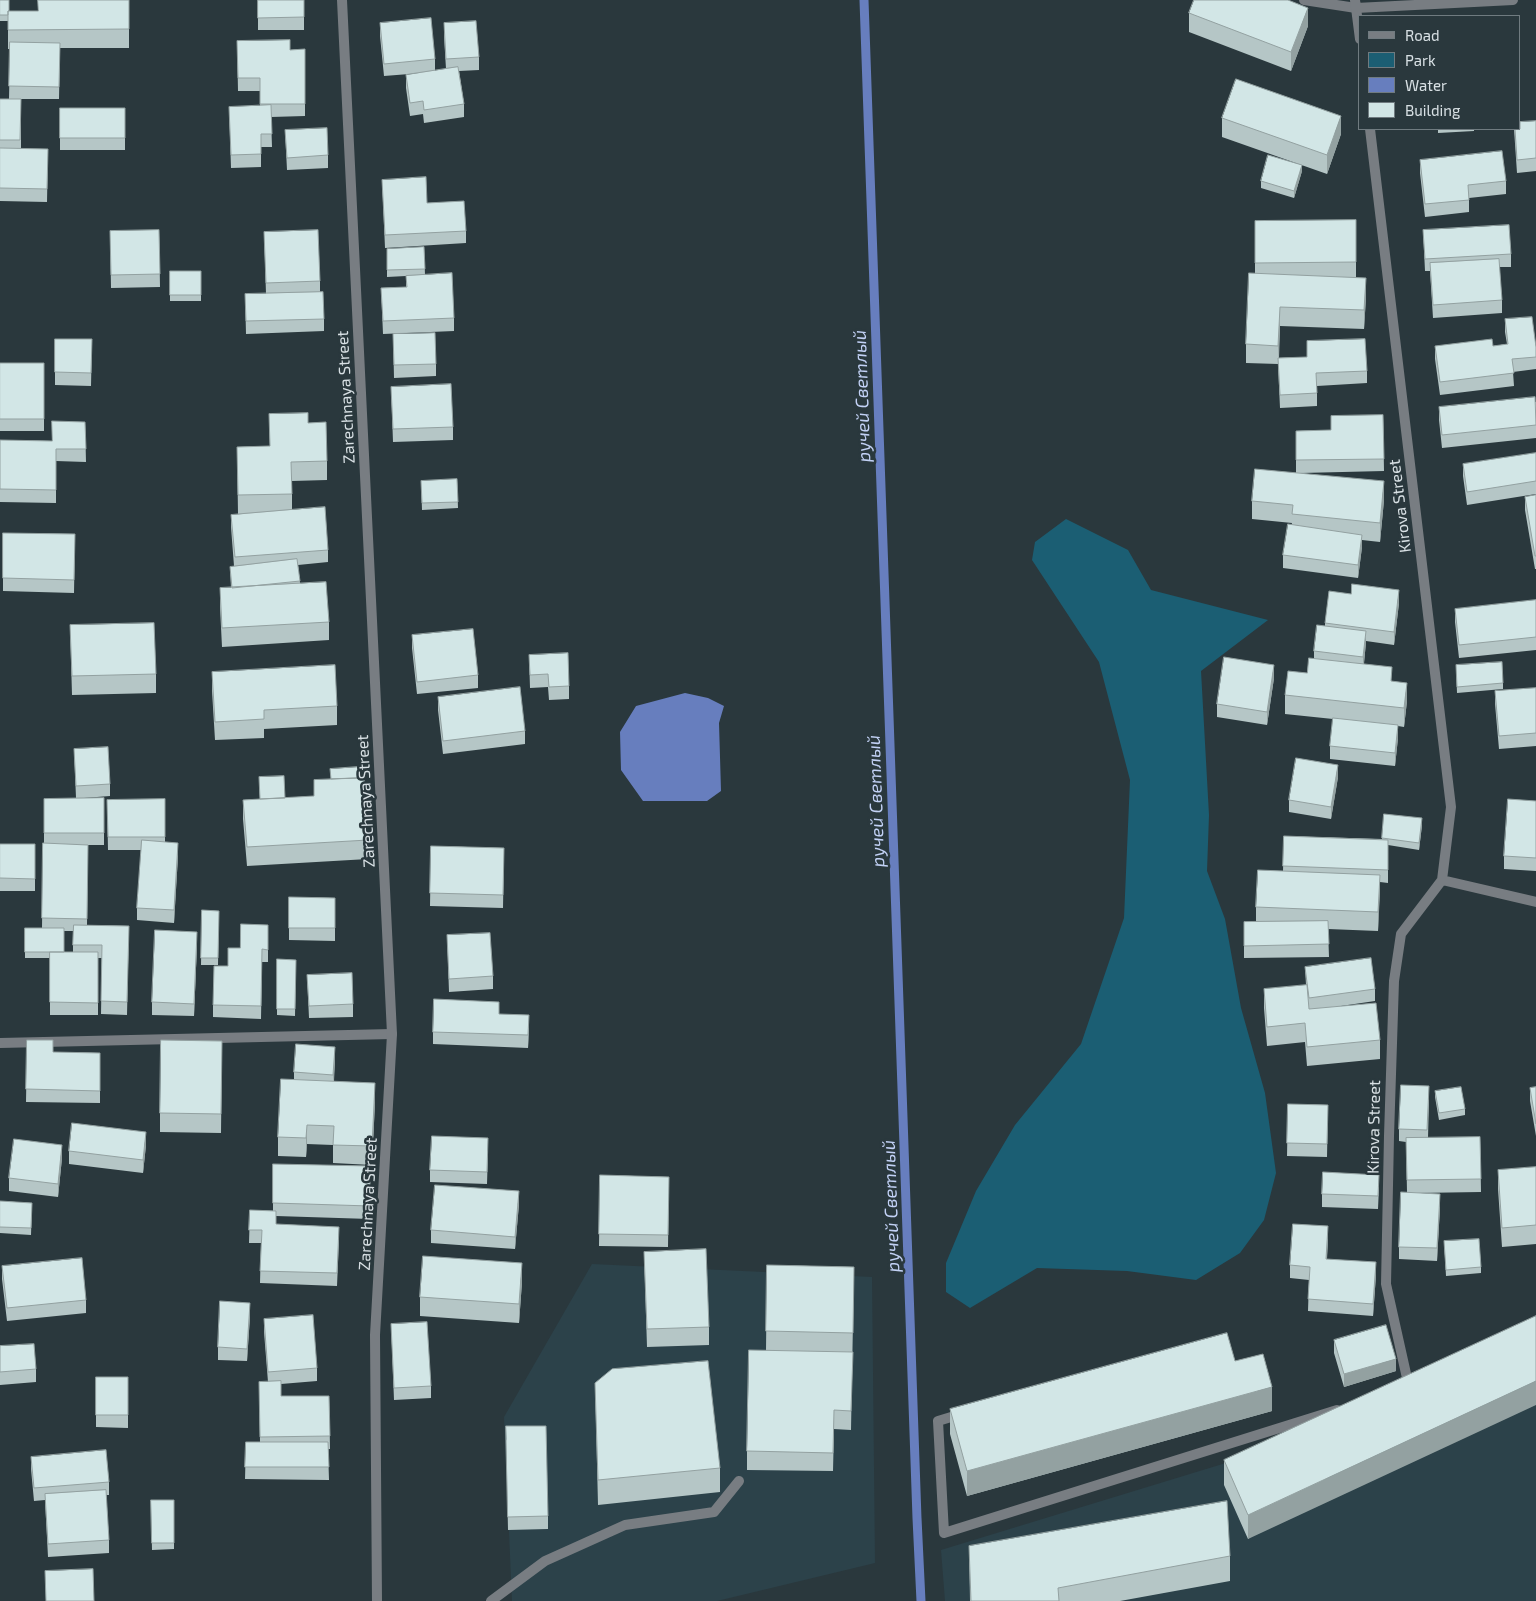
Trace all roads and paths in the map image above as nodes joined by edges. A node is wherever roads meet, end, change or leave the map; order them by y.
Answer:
1 (342, 0) edge
2 (1304, 0) edge
3 (1513, 0) edge
4 (1356, 4) edge
5 (1358, 22) edge
6 (1370, 130) edge
7 (1442, 880) junction
8 (1536, 902) edge
9 (392, 1034) junction
10 (0, 1043) edge
11 (1409, 1387) edge
12 (1343, 1408) edge
13 (974, 1410) edge
14 (739, 1480) dead end
15 (377, 1601) edge
16 (491, 1601) edge

1 - 9 street, Zarechnaya Street
2 - 4 street
3 - 4 street
4 - 5 street
6 - 7 street, Kirova Street
7 - 8 street
7 - 11 street, Kirova Street
9 - 10 street
9 - 15 street, Zarechnaya Street
12 - 13 street
14 - 16 street

